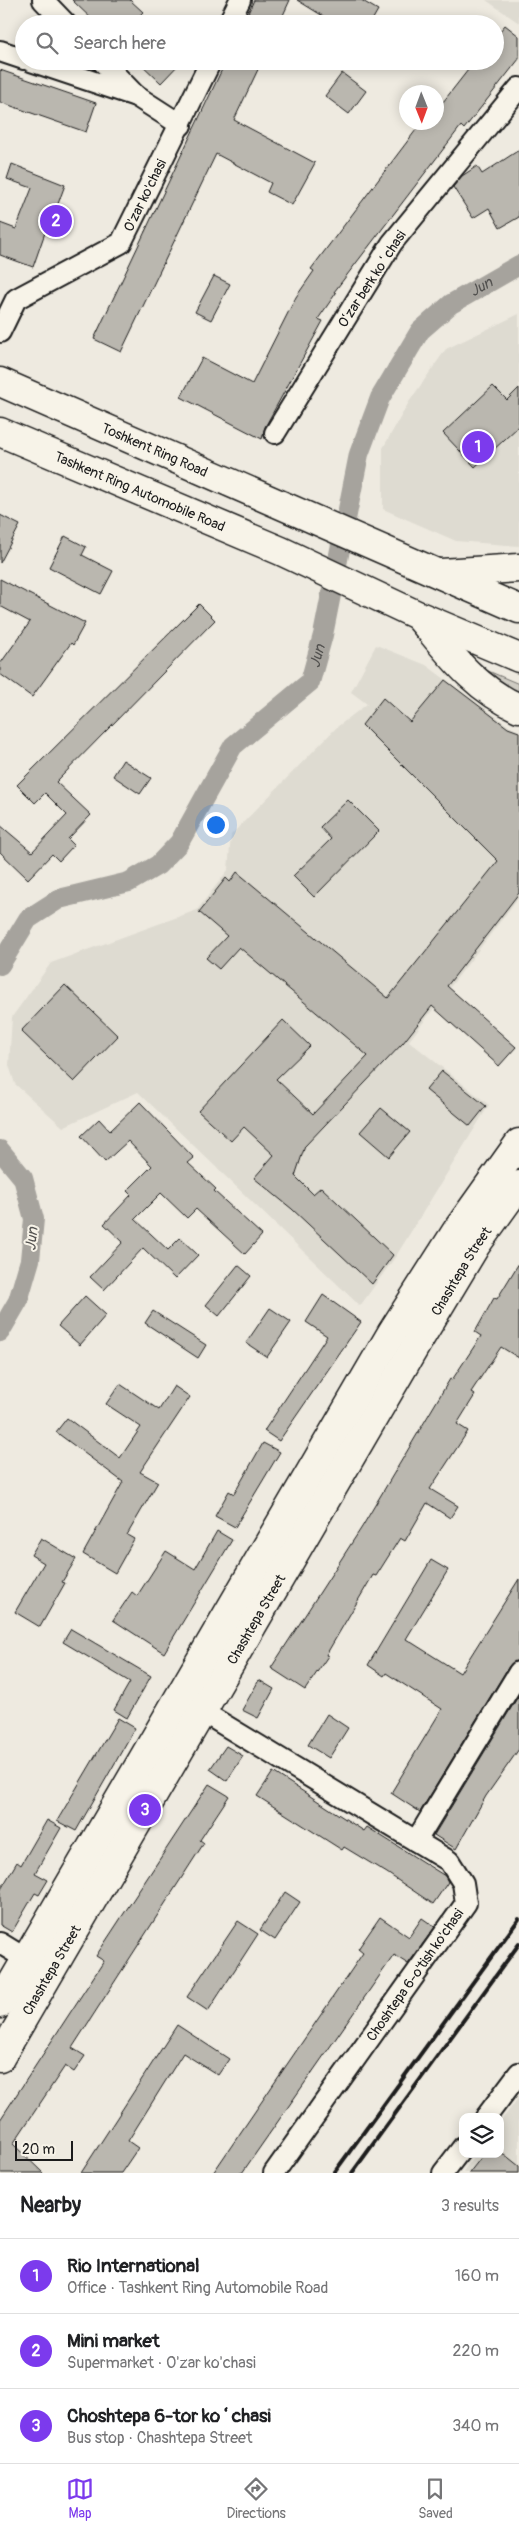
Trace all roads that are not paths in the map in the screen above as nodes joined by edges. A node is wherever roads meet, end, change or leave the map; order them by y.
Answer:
1 (43, 0) edge
2 (240, 0) edge
3 (57, 15) edge
4 (232, 15) edge
5 (0, 51) edge
6 (15, 56) edge
7 (58, 70) edge
8 (111, 70) edge
9 (206, 70) edge
10 (519, 88) edge
11 (136, 96) junction
12 (181, 124) junction
13 (8, 296) edge
14 (0, 332) edge
15 (5, 384) edge
16 (0, 432) edge
17 (276, 433) dead end
18 (519, 568) edge
19 (436, 573) junction
20 (519, 608) edge
21 (417, 615) junction
22 (519, 658) edge
23 (519, 708) edge
24 (519, 1143) edge
25 (519, 1185) edge
26 (278, 1526) junction
27 (304, 1538) junction
28 (519, 1672) edge
29 (203, 1712) junction
30 (416, 1841) junction
31 (0, 1942) edge
32 (26, 1959) junction
33 (0, 2004) edge
34 (0, 2058) edge
35 (519, 2073) edge
36 (489, 2113) edge
37 (459, 2152) edge
38 (274, 2173) edge
39 (443, 2173) edge

1 - 3 street
2 - 4 street
5 - 6 street
7 - 11 street
8 - 11 street
9 - 12 street, O'zar ko'chasi
10 - 17 street, Oʻzar berk koʻchasi
11 - 12 street
12 - 13 street, O'zar ko'chasi
13 - 14 street, O'zar ko'chasi
15 - 19 main road, Toshkent Ring Road
16 - 21 main road, Tashkent Ring Automobile Road
18 - 19 main road
19 - 20 main road
21 - 22 main road
21 - 23 main road
24 - 26 main road, Chashtepa Street
25 - 27 main road, Chashtepa Street
26 - 27 main road
26 - 32 main road, Chashtepa Street
27 - 29 main road, Chashtepa Street
28 - 30 street
29 - 30 street, Choshtepa 6-o'tish ko'chasi
29 - 34 main road, Chashtepa Street
30 - 38 street, Choshtepa 6-o'tish ko'chasi
31 - 32 street
32 - 33 main road, Chashtepa Street
35 - 36 street
37 - 39 street

